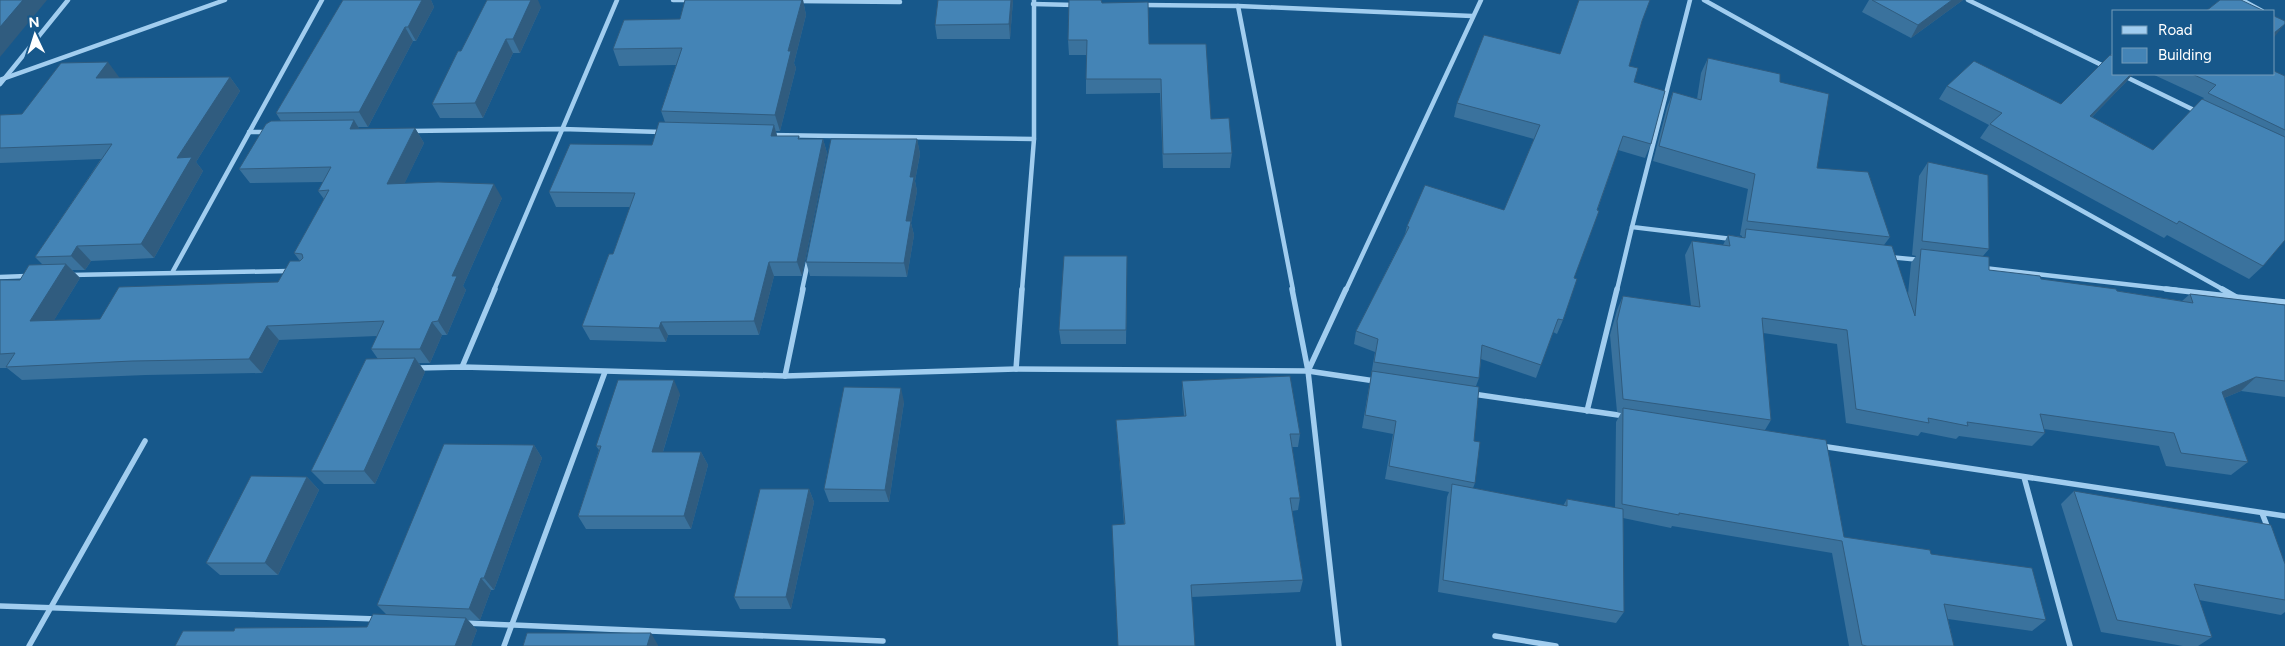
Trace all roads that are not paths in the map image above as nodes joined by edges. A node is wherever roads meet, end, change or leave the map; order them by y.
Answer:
1 (68, 0) edge
2 (225, 0) edge
3 (322, 0) edge
4 (617, 0) edge
5 (673, 0) edge
6 (693, 0) edge
7 (1480, 0) edge
8 (1690, 0) edge
9 (1704, 0) edge
10 (1968, 0) edge
11 (2242, 0) edge
12 (792, 1) edge
13 (900, 2) dead end
14 (1034, 2) edge
15 (1082, 5) edge
16 (1141, 5) edge
17 (1238, 6) junction
18 (2260, 10) edge
19 (1472, 16) junction
20 (2112, 70) edge
21 (2122, 75) edge
22 (1, 81) edge
23 (2207, 116) edge
24 (562, 129) junction
25 (406, 131) edge
26 (249, 132) junction
27 (269, 132) edge
28 (669, 132) edge
29 (766, 135) edge
30 (834, 137) junction
31 (1034, 139) junction
32 (832, 146) edge
33 (1632, 227) junction
34 (1741, 240) edge
35 (810, 252) edge
36 (1880, 256) edge
37 (1929, 261) edge
38 (1979, 267) edge
39 (300, 271) edge
40 (173, 272) junction
41 (67, 275) edge
42 (38, 276) edge
43 (0, 277) edge
44 (2236, 297) junction
45 (2285, 302) edge
46 (462, 367) junction
47 (408, 368) edge
48 (1016, 368) junction
49 (1308, 371) junction
50 (605, 372) junction
51 (785, 376) junction
52 (1385, 382) edge
53 (1462, 393) edge
54 (1587, 410) junction
55 (1636, 418) edge
56 (146, 441) dead end
57 (1810, 445) edge
58 (2024, 478) junction
59 (2262, 513) junction
60 (2285, 516) edge
61 (2272, 538) edge
62 (0, 606) edge
63 (50, 607) junction
64 (384, 620) edge
65 (453, 622) edge
66 (512, 624) junction
67 (1495, 636) dead end
68 (883, 640) dead end
69 (30, 646) edge
70 (504, 646) edge
71 (1339, 646) edge
72 (1556, 646) edge
73 (2070, 646) edge

1 - 22 street
2 - 22 street
3 - 26 street
4 - 24 street
5 - 6 street
7 - 19 street
8 - 33 street
9 - 44 street
10 - 20 street
11 - 18 street
12 - 13 street
14 - 15 street
14 - 31 street
16 - 17 street
17 - 19 street
17 - 49 street
19 - 49 street
21 - 23 street
24 - 25 street
24 - 28 street
24 - 46 street
26 - 27 street
26 - 40 street
29 - 30 street
30 - 31 street
30 - 32 street
31 - 48 street
33 - 34 street
33 - 54 street
35 - 51 street
36 - 37 street
38 - 44 street
39 - 40 street
40 - 41 street
42 - 43 street
44 - 45 street
46 - 47 street
46 - 50 street
48 - 49 street
48 - 51 street
49 - 52 street
49 - 71 street
50 - 51 street
50 - 66 street
53 - 54 street
54 - 55 street
56 - 63 street
57 - 58 street
58 - 59 street
58 - 73 street
59 - 60 street
59 - 61 street
62 - 63 street
63 - 64 street
63 - 69 street
65 - 66 street
66 - 68 street
66 - 70 street
67 - 72 street

